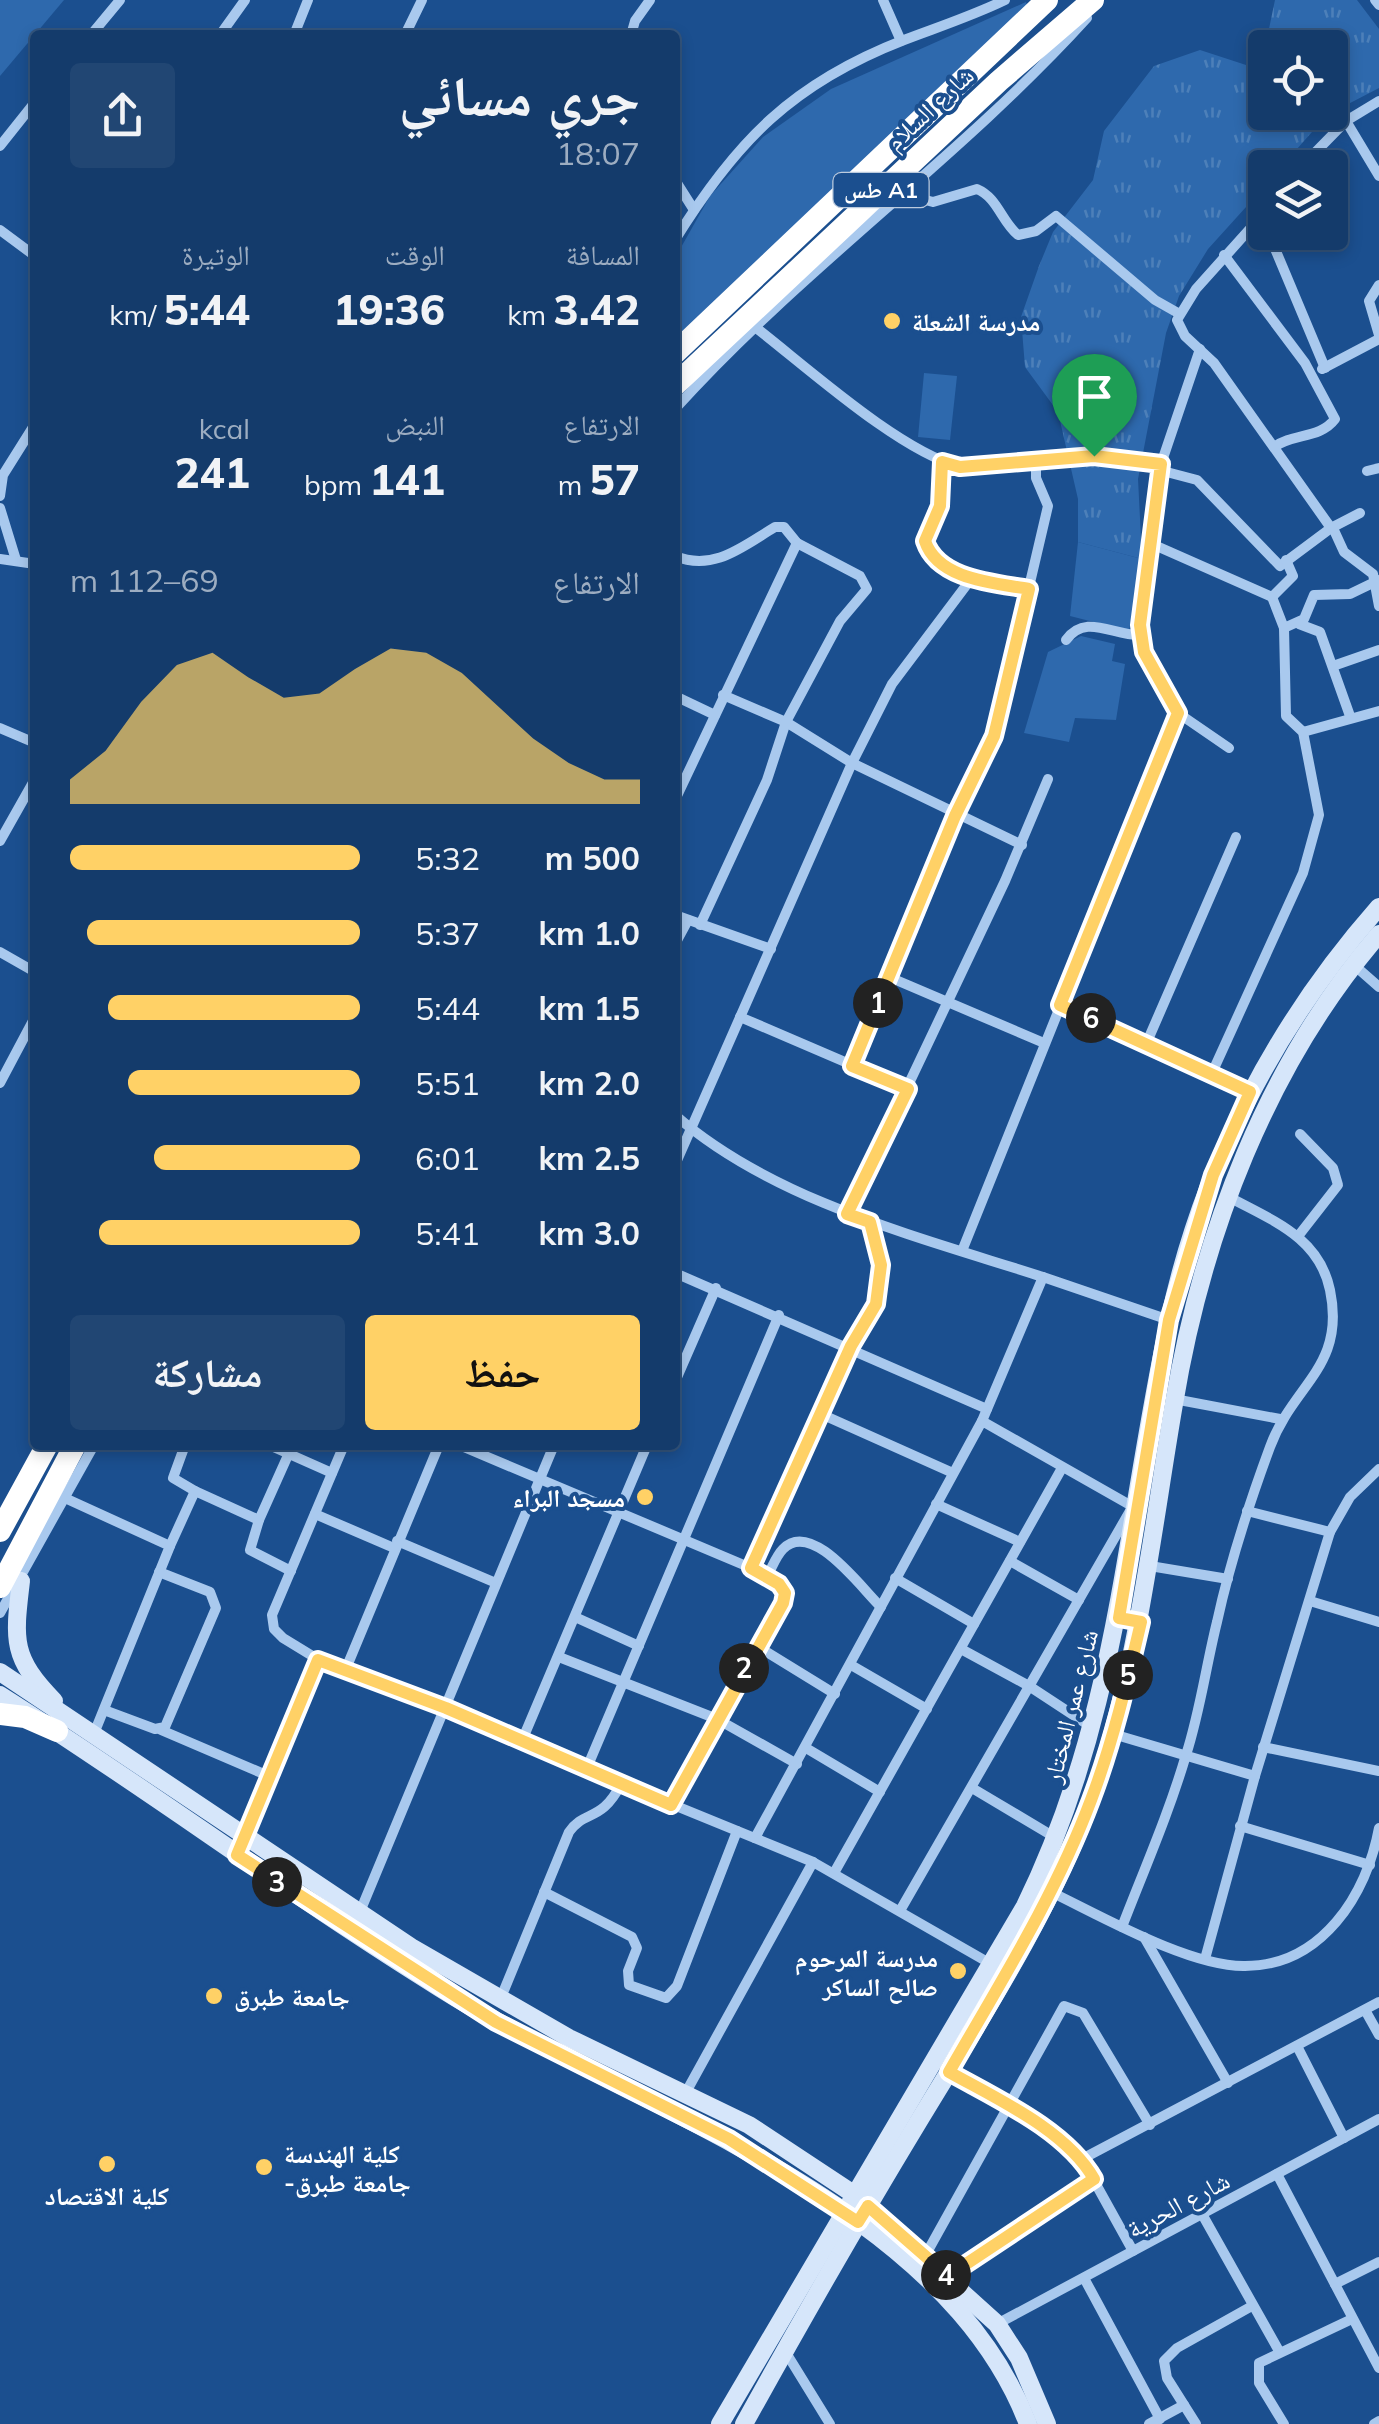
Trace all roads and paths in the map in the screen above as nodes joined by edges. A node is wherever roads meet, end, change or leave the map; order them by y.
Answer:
1 (120, 0) edge
2 (245, 0) edge
3 (306, 0) edge
4 (422, 0) edge
5 (650, 0) edge
6 (882, 0) edge
7 (1005, 0) edge
8 (1048, 0) edge
9 (1092, 0) edge
10 (1103, 0) edge
11 (95, 30) edge
12 (224, 30) edge
13 (296, 30) edge
14 (407, 30) edge
15 (632, 30) edge
16 (901, 41) junction
17 (1379, 101) edge
18 (30, 111) edge
19 (1348, 119) edge
20 (1348, 123) edge
21 (1336, 130) edge
22 (0, 146) edge
23 (1317, 150) edge
24 (1379, 176) edge
25 (680, 193) edge
26 (900, 193) junction
27 (694, 210) junction
28 (0, 230) edge
29 (680, 232) edge
30 (1248, 235) edge
31 (1275, 250) edge
32 (30, 252) edge
33 (1224, 254) junction
34 (1379, 285) edge
35 (1178, 313) junction
36 (755, 327) junction
37 (1379, 337) edge
38 (680, 349) edge
39 (1200, 350) junction
40 (1325, 368) junction
41 (1311, 372) junction
42 (680, 380) edge
43 (680, 404) edge
44 (30, 432) edge
45 (1274, 447) junction
46 (1036, 458) junction
47 (942, 462) junction
48 (1160, 467) junction
49 (0, 496) edge
50 (0, 508) edge
51 (1360, 513) dead end
52 (1332, 528) junction
53 (797, 543) junction
54 (1152, 544) junction
55 (680, 558) edge
56 (0, 559) edge
57 (16, 560) junction
58 (1286, 560) junction
59 (30, 563) edge
60 (970, 579) junction
61 (1377, 581) edge
62 (1029, 589) junction
63 (1272, 597) junction
64 (1379, 606) edge
65 (1298, 624) junction
66 (1284, 628) junction
67 (1142, 635) junction
68 (1066, 640) dead end
69 (1379, 650) edge
70 (1333, 666) junction
71 (723, 696) junction
72 (680, 698) edge
73 (1379, 711) edge
74 (1178, 713) junction
75 (715, 715) junction
76 (1350, 716) junction
77 (786, 722) junction
78 (0, 728) edge
79 (1303, 732) junction
80 (30, 741) edge
81 (1229, 748) dead end
82 (852, 764) junction
83 (1048, 779) dead end
84 (30, 788) edge
85 (680, 789) edge
86 (955, 816) junction
87 (1236, 837) dead end
88 (0, 841) edge
89 (1022, 844) junction
90 (1379, 907) edge
91 (680, 917) edge
92 (688, 920) junction
93 (700, 924) junction
94 (1379, 934) edge
95 (680, 935) edge
96 (771, 949) junction
97 (0, 952) edge
98 (1353, 964) junction
99 (30, 969) edge
100 (888, 977) junction
101 (1379, 986) edge
102 (946, 1003) junction
103 (1060, 1005) junction
104 (740, 1017) junction
105 (30, 1027) edge
106 (1148, 1042) junction
107 (1044, 1043) junction
108 (852, 1066) junction
109 (1212, 1074) junction
110 (0, 1083) edge
111 (908, 1089) junction
112 (1250, 1092) junction
113 (680, 1119) edge
114 (692, 1130) junction
115 (1300, 1134) dead end
116 (680, 1155) edge
117 (1229, 1197) junction
118 (847, 1214) junction
119 (870, 1222) junction
120 (1300, 1235) junction
121 (962, 1251) junction
122 (680, 1275) edge
123 (1043, 1277) junction
124 (716, 1288) junction
125 (779, 1315) junction
126 (1169, 1320) junction
127 (851, 1346) junction
128 (680, 1371) edge
129 (1174, 1400) junction
130 (986, 1409) junction
131 (821, 1414) junction
132 (1280, 1419) junction
133 (982, 1421) junction
134 (44, 1450) edge
135 (73, 1450) edge
136 (92, 1450) edge
137 (183, 1450) edge
138 (282, 1450) edge
139 (342, 1450) edge
140 (437, 1450) edge
141 (471, 1450) edge
142 (552, 1450) edge
143 (646, 1450) edge
144 (289, 1453) junction
145 (1062, 1468) junction
146 (1379, 1469) edge
147 (332, 1473) junction
148 (953, 1474) junction
149 (539, 1478) junction
150 (195, 1492) junction
151 (67, 1499) junction
152 (936, 1504) junction
153 (1135, 1508) junction
154 (619, 1511) junction
155 (1247, 1511) junction
156 (8, 1512) edge
157 (315, 1514) junction
158 (260, 1520) junction
159 (0, 1531) edge
160 (1330, 1532) junction
161 (686, 1539) junction
162 (1020, 1542) junction
163 (395, 1545) junction
164 (170, 1546) junction
165 (1010, 1561) junction
166 (1150, 1566) junction
167 (751, 1568) junction
168 (292, 1571) junction
169 (159, 1572) junction
170 (767, 1576) junction
171 (896, 1578) junction
172 (1228, 1579) junction
173 (496, 1583) junction
174 (10, 1584) edge
175 (1078, 1600) junction
176 (1310, 1602) junction
177 (881, 1606) junction
178 (0, 1613) edge
179 (575, 1617) junction
180 (1119, 1618) junction
181 (1141, 1622) junction
182 (1379, 1622) edge
183 (974, 1624) junction
184 (638, 1646) junction
185 (756, 1646) junction
186 (961, 1649) junction
187 (558, 1657) junction
188 (318, 1660) junction
189 (851, 1665) junction
190 (344, 1671) junction
191 (0, 1672) edge
192 (622, 1680) junction
193 (1029, 1686) junction
194 (835, 1694) junction
195 (0, 1695) edge
196 (446, 1708) junction
197 (927, 1709) junction
198 (104, 1710) junction
199 (0, 1714) edge
200 (717, 1719) junction
201 (1094, 1729) junction
202 (161, 1730) junction
203 (75, 1732) junction
204 (1113, 1734) junction
205 (521, 1742) junction
206 (806, 1748) junction
207 (1264, 1748) junction
208 (1187, 1755) junction
209 (796, 1764) junction
210 (586, 1770) junction
211 (1379, 1772) edge
212 (1255, 1776) junction
213 (271, 1777) junction
214 (620, 1784) junction
215 (972, 1788) junction
216 (154, 1789) junction
217 (880, 1792) junction
218 (671, 1805) junction
219 (1240, 1826) junction
220 (1379, 1828) edge
221 (738, 1831) junction
222 (755, 1838) junction
223 (1056, 1838) junction
224 (241, 1847) junction
225 (1377, 1852) edge
226 (813, 1862) junction
227 (1370, 1866) junction
228 (834, 1873) junction
229 (544, 1892) junction
230 (1051, 1892) junction
231 (902, 1909) junction
232 (361, 1912) junction
233 (1122, 1927) junction
234 (352, 1931) junction
235 (1144, 1936) junction
236 (1205, 1958) junction
237 (991, 1964) junction
238 (500, 2000) junction
239 (1379, 2002) edge
240 (1365, 2010) junction
241 (1379, 2036) edge
242 (1297, 2046) junction
243 (949, 2072) junction
244 (1228, 2083) junction
245 (685, 2094) junction
246 (1008, 2106) junction
247 (1379, 2119) edge
248 (1150, 2125) junction
249 (1344, 2138) junction
250 (1082, 2159) junction
251 (1276, 2174) junction
252 (1094, 2179) junction
253 (852, 2193) junction
254 (842, 2211) junction
255 (863, 2214) junction
256 (1202, 2214) junction
257 (1133, 2251) junction
258 (925, 2256) junction
259 (1379, 2262) edge
260 (948, 2276) junction
261 (1084, 2278) junction
262 (1335, 2284) junction
263 (1252, 2306) junction
264 (1352, 2319) junction
265 (997, 2324) junction
266 (1279, 2351) junction
267 (785, 2352) junction
268 (1379, 2368) edge
269 (1184, 2404) junction
270 (1154, 2422) edge
271 (720, 2424) edge
272 (744, 2424) edge
273 (830, 2424) edge
274 (1028, 2424) edge
275 (1047, 2424) edge
276 (1196, 2424) edge
277 (1284, 2424) edge

1 - 11 street
2 - 12 street
3 - 13 street
4 - 14 street
5 - 15 street
6 - 16 street
7 - 16 street
8 - 38 highway, شارع السلام
9 - 42 highway, شارع السلام / طس A1
10 - 26 street
16 - 27 street
17 - 19 street
18 - 22 street
20 - 24 street
21 - 23 street
25 - 27 street
26 - 35 street
26 - 36 street
27 - 29 street
28 - 32 street
30 - 33 street
31 - 40 street
33 - 35 street
33 - 41 street
34 - 37 street
35 - 39 street
36 - 43 street
36 - 47 street
37 - 40 street
39 - 45 street
39 - 48 street
40 - 41 street
41 - 45 street
44 - 49 street
45 - 52 street
46 - 47 street
46 - 48 street
46 - 62 street
47 - 60 street
48 - 54 street
48 - 58 street
50 - 57 street
51 - 52 street
52 - 58 street
52 - 61 street
53 - 55 street
53 - 71 street
53 - 77 street
54 - 63 street
54 - 67 street
56 - 57 street
57 - 59 street
58 - 63 street
60 - 62 street
60 - 82 street
61 - 64 street
61 - 65 street
62 - 86 street
63 - 66 street
65 - 66 street
65 - 70 street
66 - 79 street
67 - 68 street
67 - 74 street
69 - 70 street
70 - 76 street
71 - 75 street
71 - 77 street
72 - 75 street
73 - 76 street
74 - 81 street
74 - 103 street
75 - 85 street
76 - 79 street
77 - 82 street
77 - 93 street
78 - 80 street
79 - 109 street
82 - 86 street
82 - 96 street
83 - 89 street
84 - 88 street
86 - 89 street
86 - 100 street
87 - 106 street
89 - 102 street
90 - 112 street, شارع عمر المختار
91 - 92 street
92 - 93 street
92 - 95 street
93 - 96 street
94 - 98 street, شارع عمر المختار
96 - 104 street
97 - 99 street
98 - 101 street
98 - 117 street, شارع عمر المختار
100 - 102 street
100 - 108 street
102 - 107 street
102 - 111 street
103 - 106 street
103 - 107 street
104 - 108 street
104 - 114 street
105 - 110 street
106 - 109 street
107 - 121 street
108 - 111 street
109 - 112 street
111 - 118 street
112 - 126 street, شارع عمر المختار
113 - 114 street
114 - 116 street
114 - 118 street
115 - 120 street
117 - 120 street
117 - 129 street, شارع عمر المختار
118 - 119 street
119 - 121 street
119 - 127 street
120 - 132 street
121 - 123 street
122 - 124 street
123 - 126 street
123 - 130 street
124 - 125 street
124 - 128 street
125 - 127 street
125 - 161 street
126 - 153 street, شارع عمر المختار
127 - 130 street
127 - 131 street
129 - 132 street
129 - 166 street, شارع عمر المختار
130 - 133 street
131 - 148 street
131 - 167 street
132 - 155 street
133 - 145 street
133 - 148 street
134 - 156 highway
135 - 174 highway
136 - 151 street
137 - 150 street
138 - 144 street
139 - 147 street
140 - 163 street
141 - 149 street
142 - 149 street
143 - 154 street
144 - 147 street
144 - 158 street
145 - 153 street
145 - 162 street
146 - 160 street
147 - 157 street
148 - 152 street
149 - 154 street
149 - 173 street
150 - 158 street
150 - 164 street
151 - 164 street
151 - 174 street
152 - 162 street
152 - 171 street
153 - 175 street
153 - 180 street, شارع عمر المختار
154 - 161 street
154 - 179 street
155 - 160 street
155 - 172 street
156 - 159 highway
157 - 163 street
157 - 168 street
158 - 168 street
160 - 176 street
161 - 167 street
161 - 184 street
162 - 165 street
163 - 173 street
163 - 190 street
164 - 169 street
165 - 175 street
165 - 183 street
166 - 172 street
166 - 181 street, شارع عمر المختار
167 - 170 street
168 - 188 street
169 - 198 street
169 - 202 street
170 - 177 street
170 - 185 street
171 - 177 street
171 - 183 street
172 - 208 street
173 - 196 street
174 - 178 street
174 - 203 street
175 - 193 street
176 - 182 street
176 - 207 street
177 - 189 street
179 - 184 street
179 - 187 street
180 - 181 street
180 - 201 street, شارع عمر المختار
181 - 204 street, شارع عمر المختار
183 - 186 street
184 - 192 street
185 - 194 street
185 - 200 street
186 - 193 street
186 - 197 street
187 - 192 street
187 - 205 street
188 - 190 street
188 - 213 street
189 - 194 street
189 - 197 street
190 - 196 street
191 - 203 street
192 - 200 street
192 - 210 street
193 - 201 street
193 - 215 street
194 - 206 street
195 - 203 street
196 - 205 street
196 - 232 street
197 - 217 street
198 - 202 street
198 - 203 street
199 - 203 highway
200 - 209 street
200 - 218 street
201 - 223 street, شارع عمر المختار
202 - 213 street
203 - 216 street
203 - 216 street
204 - 208 street
204 - 230 street, شارع عمر المختار
205 - 210 street
206 - 209 street
206 - 217 street
207 - 211 street
207 - 212 street
208 - 212 street
208 - 233 street
209 - 222 street
210 - 214 street
212 - 219 street
213 - 224 street
214 - 218 street
214 - 229 street
215 - 223 street
215 - 231 street
216 - 224 street
217 - 228 street
218 - 221 street
219 - 227 street
219 - 236 street
220 - 225 street
221 - 222 street
221 - 229 street
222 - 226 street
223 - 237 street, شارع عمر المختار
224 - 232 street
224 - 234 street
225 - 227 street
226 - 228 street
226 - 245 street
227 - 236 street
228 - 231 street
229 - 238 street
230 - 233 street
230 - 243 street, شارع عمر المختار
231 - 237 street
232 - 234 street
232 - 238 street
233 - 235 street
234 - 254 street
235 - 236 street
235 - 244 street
237 - 253 street, شارع عمر المختار
238 - 245 street
239 - 240 street
240 - 241 street
240 - 242 street
242 - 244 street
242 - 249 street
243 - 246 street
243 - 255 street, شارع عمر المختار
244 - 248 street
245 - 253 street
246 - 248 street
246 - 250 street
246 - 258 street
247 - 249 street, شارع الحرية
248 - 250 street
249 - 251 street, شارع الحرية
250 - 252 street
251 - 256 street, شارع الحرية
251 - 262 street
252 - 257 street
252 - 260 street
253 - 254 street, شارع عمر المختار
253 - 255 street
254 - 255 street
254 - 271 street, شارع عمر المختار
255 - 258 street
255 - 267 street, شارع عمر المختار
255 - 274 street
256 - 257 street, شارع الحرية
256 - 263 street
257 - 261 street, شارع الحرية
258 - 260 street
259 - 262 street
260 - 265 street
261 - 265 street, شارع الحرية
261 - 270 street
262 - 264 street
263 - 266 street
263 - 269 street
264 - 266 street
264 - 268 street
265 - 275 street
266 - 277 street
267 - 272 street, شارع عمر المختار
267 - 273 street
269 - 270 street
269 - 276 street

